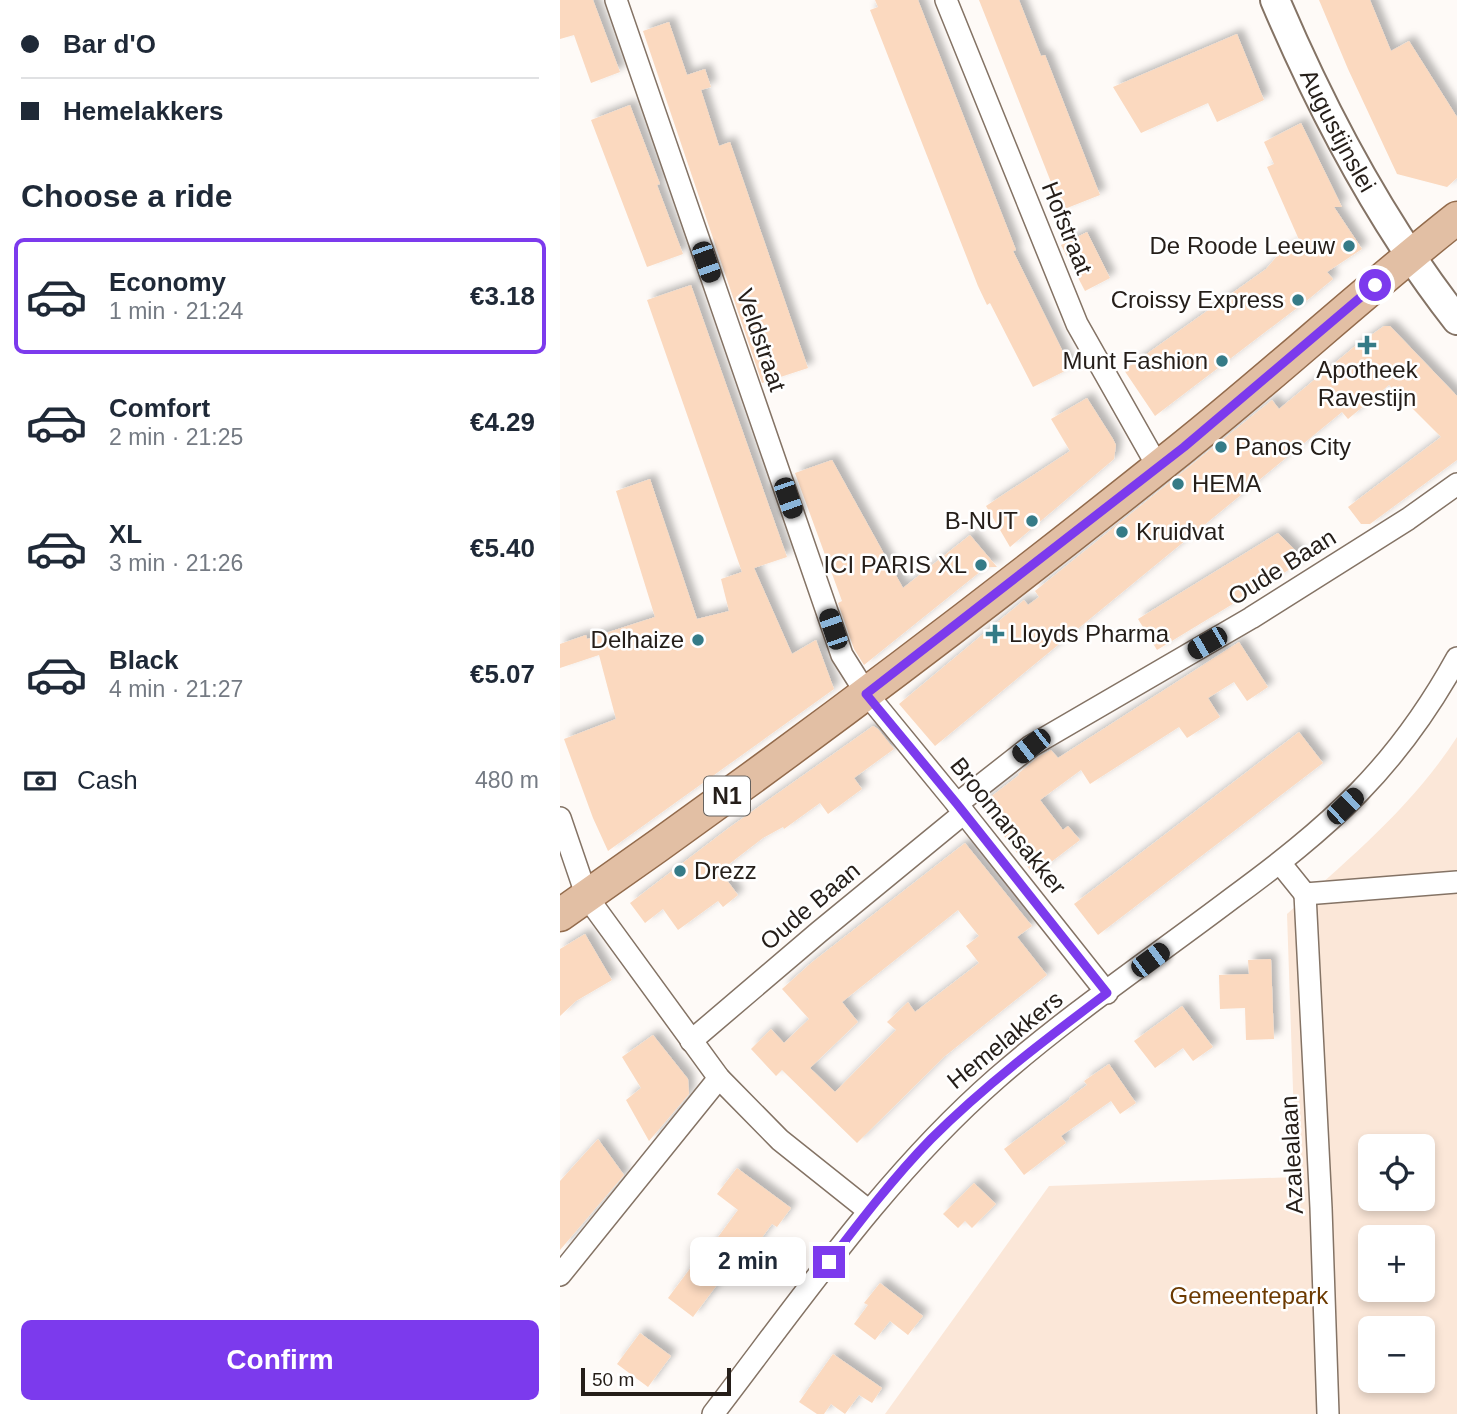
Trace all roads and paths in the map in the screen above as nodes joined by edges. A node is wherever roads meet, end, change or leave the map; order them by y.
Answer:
1 (616, 0) edge
2 (946, 0) edge
3 (1275, 0) edge
4 (1457, 218) edge
5 (1410, 258) junction
6 (1457, 320) edge
7 (1158, 467) junction
8 (1457, 484) edge
9 (1457, 658) edge
10 (866, 694) junction
11 (960, 809) junction
12 (560, 818) edge
13 (1280, 863) junction
14 (1457, 882) edge
15 (1305, 894) junction
16 (587, 897) junction
17 (560, 915) edge
18 (1107, 993) junction
19 (691, 1041) junction
20 (719, 1079) junction
21 (869, 1211) junction
22 (560, 1275) edge
23 (713, 1414) edge
24 (1328, 1414) edge

1 - 10 street, Veldstraat
2 - 7 street, Hofstraat
3 - 5 street, Augustijnslei
4 - 5 main road, N1
5 - 6 street, Augustijnslei
5 - 7 main road, N1
7 - 10 main road, N1
8 - 11 street, Oude Baan
9 - 13 street, Hemelakkers
10 - 11 street, Broomansakker
10 - 16 main road, N1
11 - 18 street, Broomansakker
11 - 19 street, Oude Baan
12 - 16 street
13 - 15 street
13 - 18 street, Hemelakkers
14 - 15 street
15 - 24 street, Azalealaan
16 - 17 main road, N1
16 - 19 street
18 - 21 street, Hemelakkers
19 - 20 street
20 - 21 street
20 - 22 street
21 - 23 street, Hemelakkers

